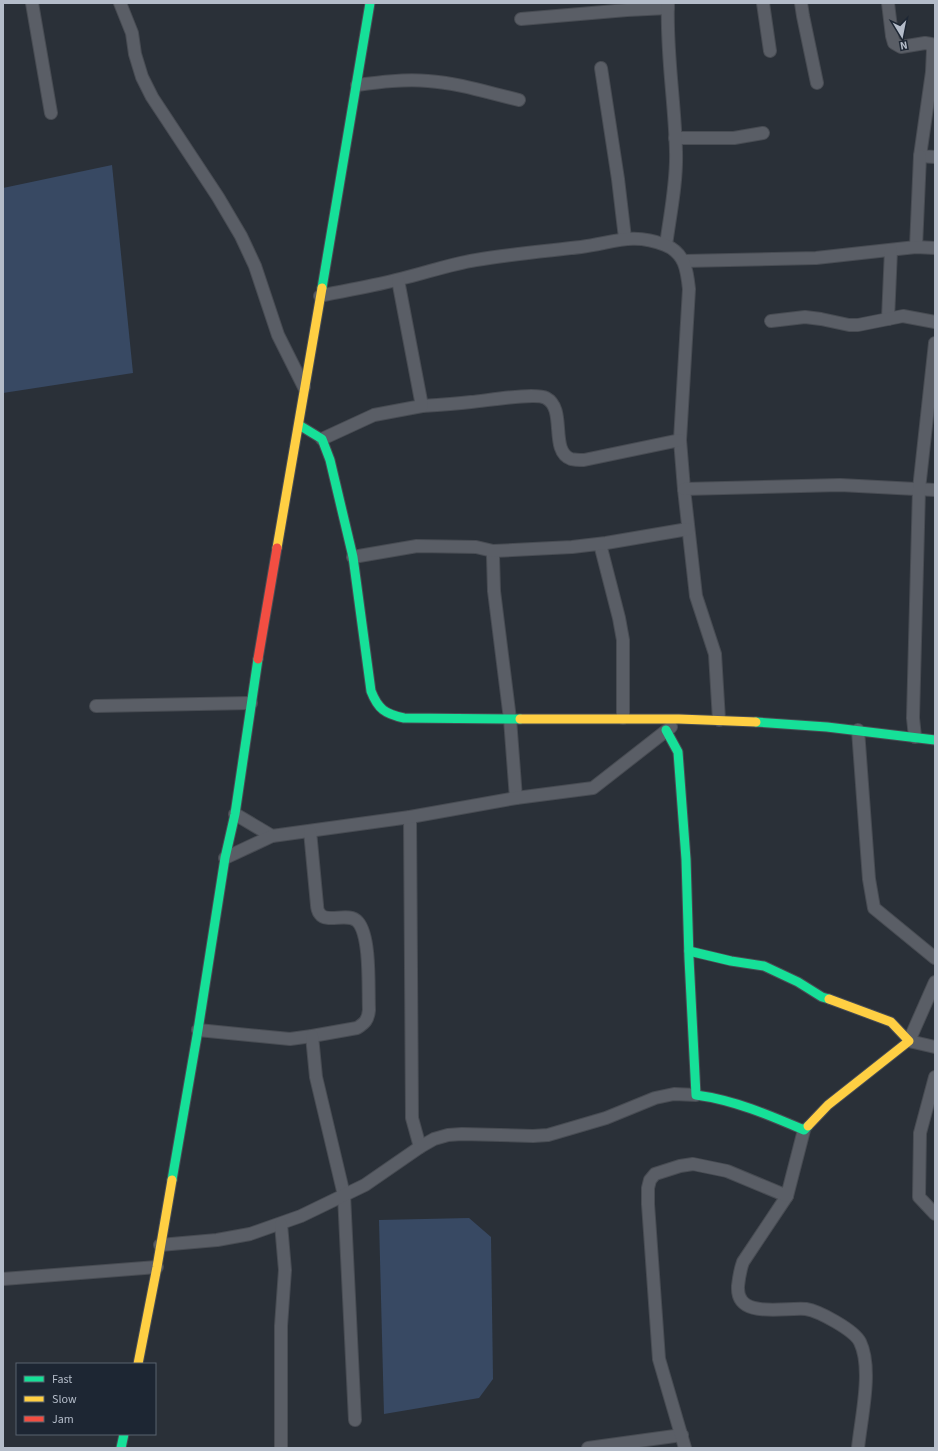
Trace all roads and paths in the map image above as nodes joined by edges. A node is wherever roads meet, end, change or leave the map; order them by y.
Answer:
1 (32, 3) edge
2 (120, 3) edge
3 (370, 3) edge
4 (763, 3) edge
5 (801, 3) edge
6 (888, 3) edge
7 (668, 6) edge
8 (520, 19) dead end
9 (933, 44) edge
10 (770, 51) dead end
11 (601, 68) dead end
12 (817, 83) dead end
13 (357, 85) junction
14 (518, 100) dead end
15 (51, 113) dead end
16 (763, 133) dead end
17 (675, 138) junction
18 (920, 156) junction
19 (935, 157) edge
20 (625, 238) junction
21 (666, 245) junction
22 (916, 247) junction
23 (935, 248) edge
24 (891, 250) junction
25 (684, 262) junction
26 (398, 280) junction
27 (320, 296) junction
28 (888, 319) junction
29 (771, 321) dead end
30 (935, 322) edge
31 (935, 343) edge
32 (305, 388) junction
33 (422, 406) junction
34 (299, 425) junction
35 (322, 439) junction
36 (680, 440) junction
37 (684, 489) junction
38 (919, 489) junction
39 (935, 490) edge
40 (688, 529) junction
41 (600, 544) junction
42 (494, 551) junction
43 (353, 557) junction
44 (251, 703) junction
45 (96, 706) dead end
46 (623, 718) junction
47 (510, 719) junction
48 (678, 720) junction
49 (719, 720) junction
50 (666, 730) junction
51 (858, 730) junction
52 (915, 737) junction
53 (935, 740) edge
54 (516, 798) junction
55 (235, 814) junction
56 (410, 817) junction
57 (310, 831) junction
58 (272, 836) junction
59 (225, 858) junction
60 (689, 951) junction
61 (935, 958) edge
62 (935, 982) edge
63 (198, 1030) junction
64 (312, 1036) junction
65 (909, 1041) junction
66 (935, 1047) edge
67 (935, 1077) edge
68 (696, 1095) junction
69 (804, 1130) junction
70 (420, 1147) junction
71 (344, 1195) junction
72 (787, 1196) junction
73 (935, 1214) edge
74 (281, 1224) junction
75 (160, 1245) junction
76 (156, 1268) junction
77 (3, 1279) edge
78 (138, 1363) edge
79 (355, 1420) dead end
80 (124, 1435) edge
81 (682, 1435) junction
82 (121, 1448) edge
83 (281, 1448) edge
84 (588, 1448) edge
85 (686, 1448) edge
86 (858, 1448) edge

1 - 15 street
2 - 32 street
3 - 13 street
4 - 10 street
5 - 12 street
6 - 9 street
7 - 8 street
7 - 17 street
9 - 18 street
11 - 20 street
13 - 14 street
13 - 27 street
16 - 17 street
17 - 21 street
18 - 19 street
18 - 22 street
20 - 21 street
20 - 26 street
21 - 25 street
22 - 23 street
22 - 24 street
24 - 25 street
24 - 28 street
25 - 36 street
26 - 27 street
26 - 33 street
27 - 32 street
28 - 29 street
28 - 30 street
31 - 38 street
32 - 34 street
33 - 35 street
33 - 36 street
34 - 35 street
34 - 44 street
35 - 43 street
36 - 37 street
37 - 38 street
37 - 40 street
38 - 39 street
38 - 52 street
40 - 41 street
40 - 49 street
41 - 42 street
41 - 46 street
42 - 43 street
42 - 47 street
43 - 47 street
44 - 45 street
44 - 55 street
46 - 47 street
46 - 48 street
47 - 54 street
48 - 49 street
48 - 50 street
49 - 51 street
50 - 54 street
50 - 60 street
51 - 52 street
51 - 61 street
52 - 53 street
54 - 56 street
55 - 58 street
55 - 59 street
56 - 57 street
56 - 70 street
57 - 58 street
57 - 64 street
58 - 59 street
59 - 63 street
60 - 65 street
60 - 68 street
62 - 65 street
63 - 64 street
63 - 75 street
64 - 71 street
65 - 66 street
65 - 69 street
67 - 73 street
68 - 69 street
68 - 70 street
69 - 72 street
70 - 71 street
71 - 74 street
71 - 79 street
72 - 81 street
72 - 86 street
74 - 75 street
74 - 83 street
75 - 76 street
76 - 77 street
76 - 78 street
80 - 82 street
81 - 84 street
81 - 85 street

